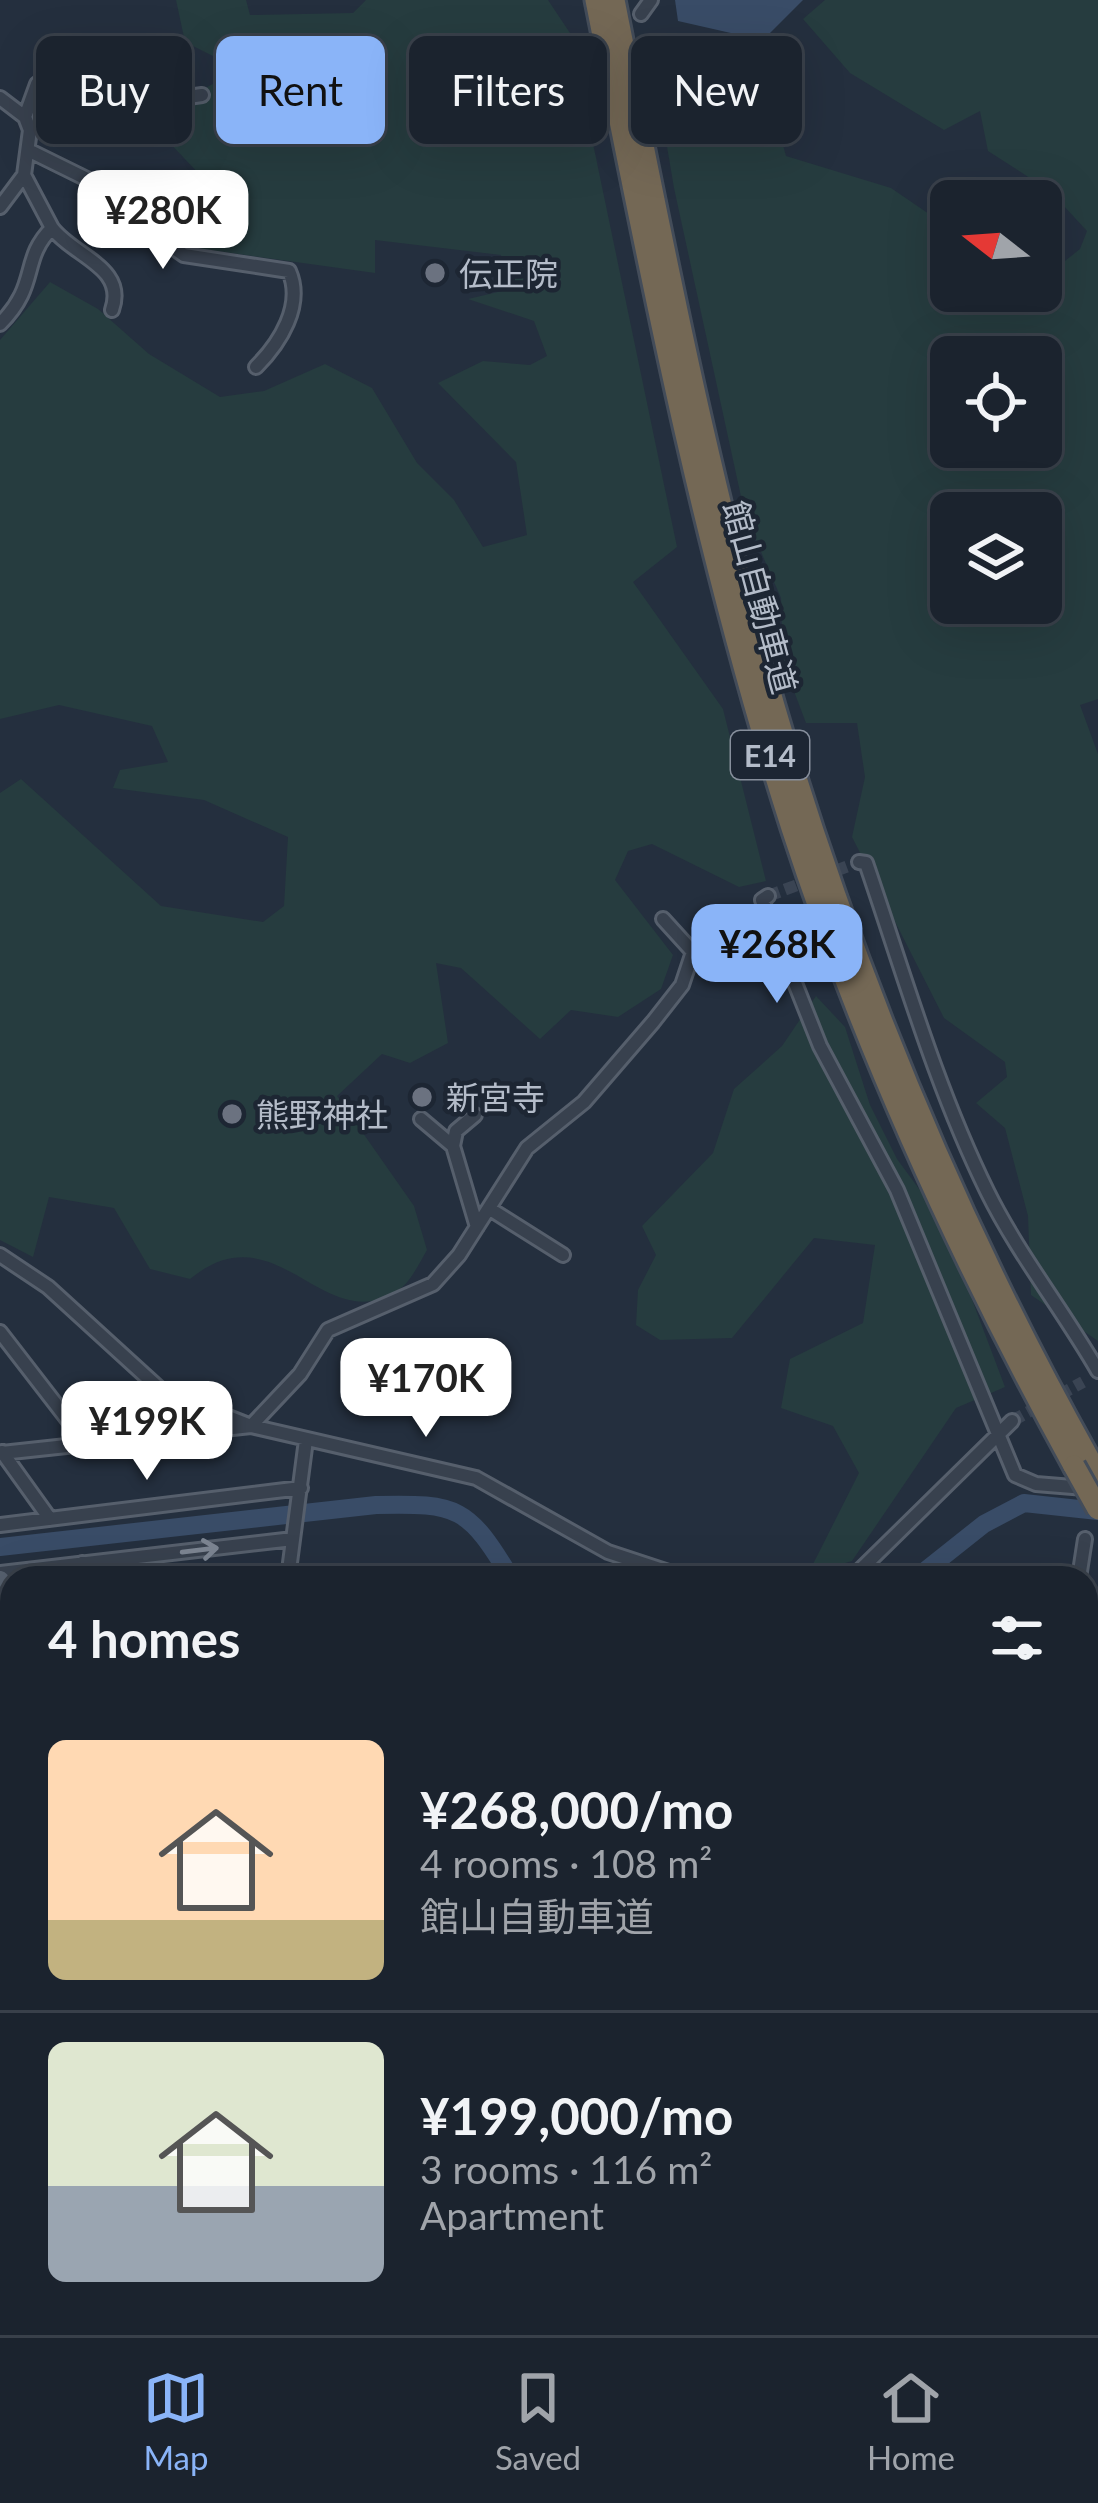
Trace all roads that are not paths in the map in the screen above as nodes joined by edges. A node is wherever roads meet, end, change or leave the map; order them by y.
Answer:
1 (596, 0) edge
2 (614, 0) edge
3 (651, 0) edge
4 (641, 14) dead end
5 (202, 95) dead end
6 (2, 102) edge
7 (25, 117) junction
8 (31, 151) junction
9 (24, 176) junction
10 (0, 207) edge
11 (52, 228) junction
12 (112, 310) dead end
13 (0, 324) edge
14 (256, 367) dead end
15 (859, 862) dead end
16 (768, 896) dead end
17 (663, 919) dead end
18 (475, 1115) dead end
19 (421, 1119) dead end
20 (453, 1146) junction
21 (490, 1209) junction
22 (478, 1228) junction
23 (0, 1255) edge
24 (562, 1256) dead end
25 (0, 1332) edge
26 (1098, 1371) edge
27 (1083, 1382) tunnel mouth
28 (1012, 1420) tunnel mouth
29 (251, 1426) junction
30 (996, 1432) junction
31 (306, 1440) junction
32 (85, 1442) junction
33 (1, 1451) edge
34 (1088, 1468) edge
35 (1098, 1489) edge
36 (300, 1492) junction
37 (1098, 1509) edge
38 (50, 1519) junction
39 (0, 1525) edge
40 (294, 1535) junction
41 (1084, 1539) dead end
42 (82, 1563) junction
43 (63, 1566) edge
44 (84, 1566) edge
45 (290, 1566) edge
46 (651, 1566) edge
47 (865, 1566) edge
48 (1081, 1566) edge

1 - 34 highway, 館山自動車道 / E14
2 - 34 highway, 館山自動車道 / E14
3 - 4 street
5 - 7 street
6 - 7 street
7 - 8 street
8 - 9 street
8 - 14 street
9 - 10 street
9 - 11 street
11 - 12 street
11 - 13 street
15 - 26 street
16 - 30 street
17 - 21 street
18 - 20 street
19 - 20 street
20 - 22 street
21 - 22 street
21 - 24 street
22 - 29 street
23 - 29 street
25 - 32 street
26 - 27 street
28 - 30 street
29 - 31 street
29 - 32 street
30 - 35 street
30 - 47 street
31 - 36 street
31 - 46 street
32 - 33 street
33 - 38 street
34 - 37 highway, 館山自動車道 / E14, bridge
36 - 38 street
36 - 40 street
38 - 39 street
42 -> 40 street
40 - 45 street
41 - 48 street
42 - 43 street
42 - 44 street

